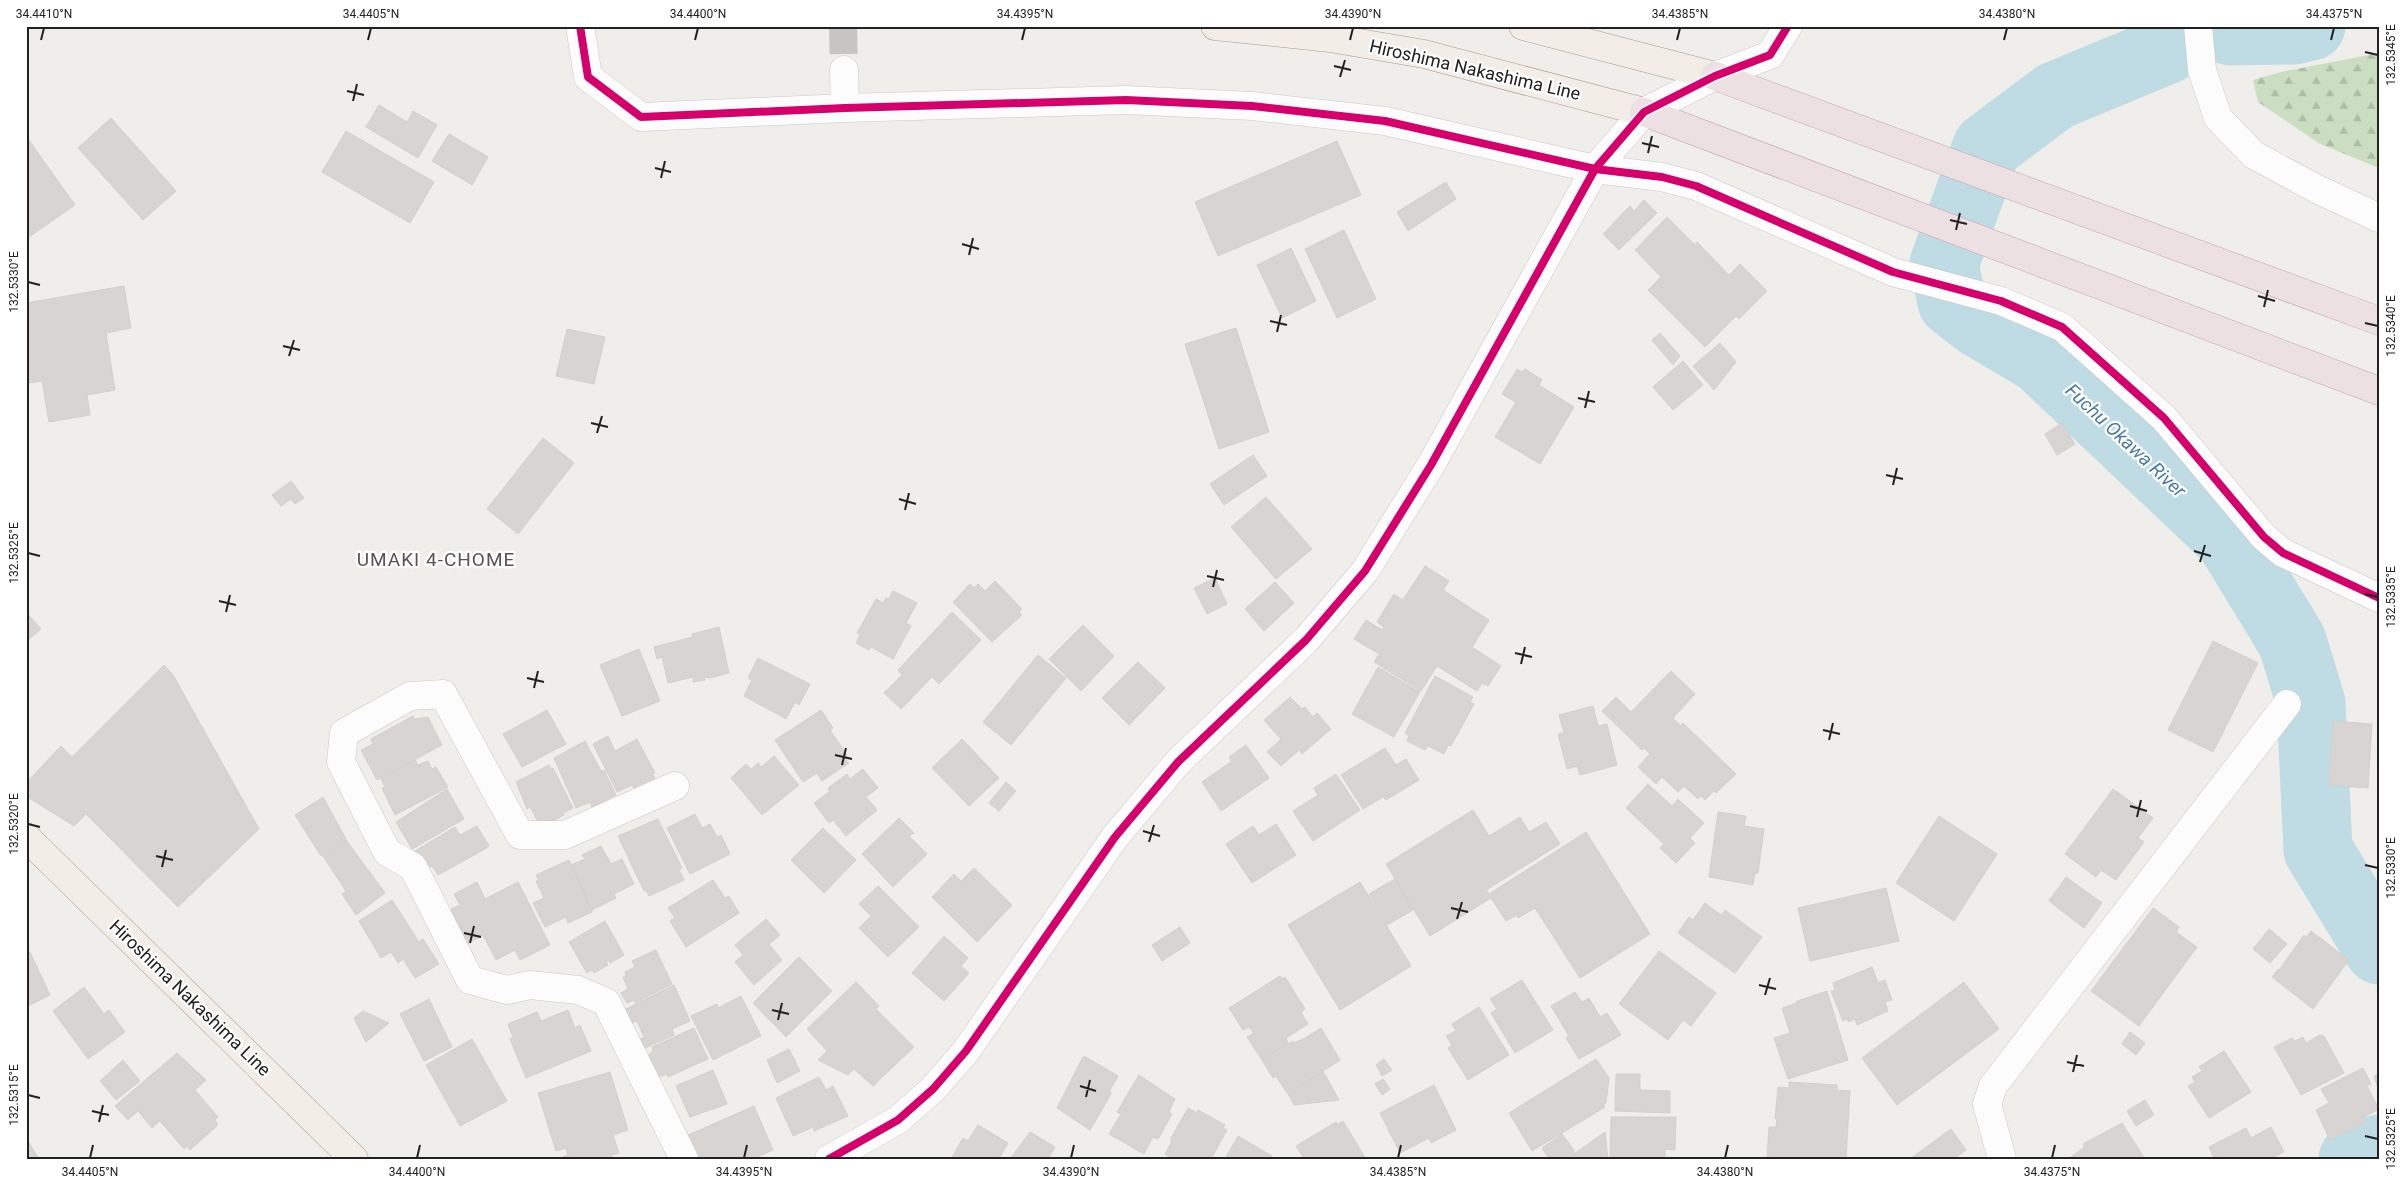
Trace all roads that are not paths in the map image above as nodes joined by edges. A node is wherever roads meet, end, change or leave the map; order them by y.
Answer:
1 (580, 26) edge
2 (1215, 26) edge
3 (1523, 26) edge
4 (1788, 26) edge
5 (2198, 26) edge
6 (844, 70) tunnel mouth
7 (1715, 76) junction
8 (845, 108) junction
9 (1644, 112) junction
10 (1595, 169) junction
11 (2379, 218) edge
12 (2379, 321) edge
13 (2379, 391) edge
14 (2379, 598) edge
15 (2287, 704) dead end
16 (675, 786) dead end
17 (26, 837) edge
18 (354, 1159) edge
19 (684, 1159) edge
20 (830, 1159) edge
21 (2002, 1159) edge

1 - 8 street
2 - 9 main road, Hiroshima Nakashima Line
3 - 7 main road
4 - 7 street
5 - 11 street
6 - 8 street
7 - 9 street
7 - 12 highway
8 - 10 street
9 - 10 street
9 - 13 highway
10 - 14 street
10 - 20 street
15 - 21 street
16 - 19 street
17 - 18 main road, Hiroshima Nakashima Line

